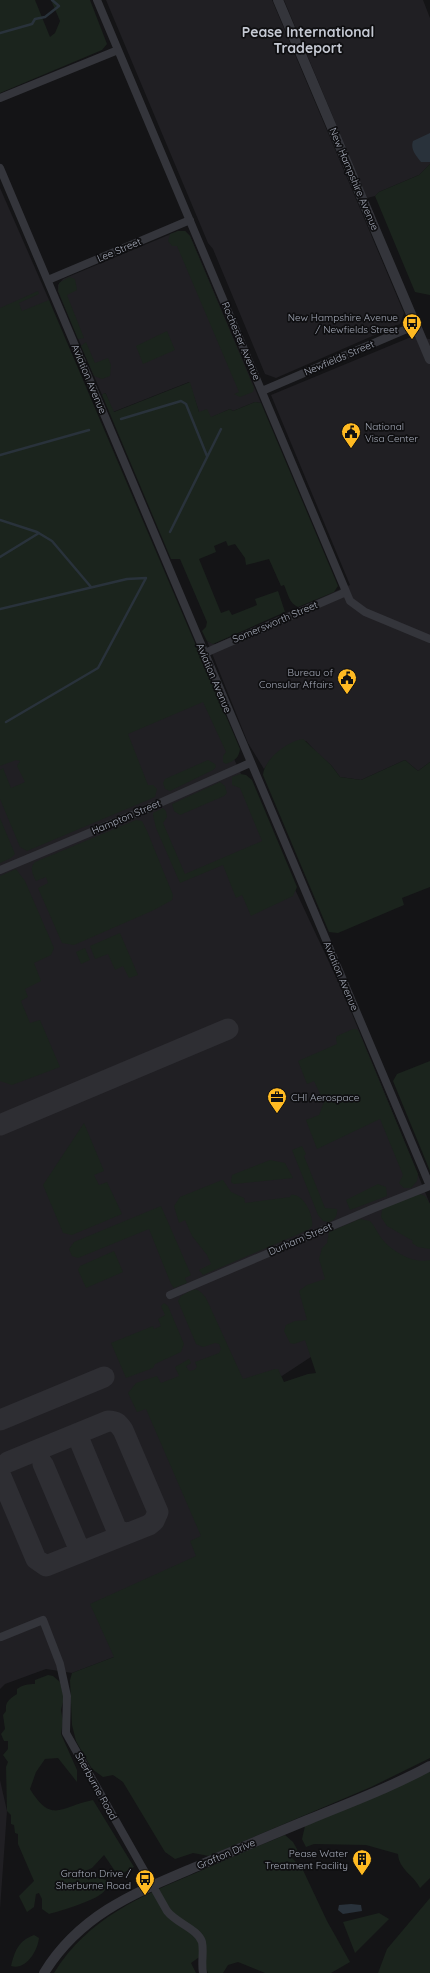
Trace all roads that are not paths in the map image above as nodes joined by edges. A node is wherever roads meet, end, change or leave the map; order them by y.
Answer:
1 (97, 0) edge
2 (278, 0) edge
3 (118, 50) junction
4 (0, 98) edge
5 (0, 168) edge
6 (190, 220) junction
7 (48, 280) junction
8 (416, 325) junction
9 (430, 359) edge
10 (262, 391) junction
11 (346, 592) junction
12 (430, 639) edge
13 (205, 653) junction
14 (250, 763) junction
15 (0, 870) edge
16 (430, 1186) edge
17 (170, 1295) dead end
18 (1, 1637) dead end
19 (430, 1766) edge
20 (152, 1886) junction
21 (44, 1973) edge
22 (203, 1973) edge

1 - 3 street, Rochester Avenue
2 - 8 street, New Hampshire Avenue
3 - 4 street
3 - 6 street, Rochester Avenue
5 - 7 street, Aviation Avenue
6 - 7 street, Lee Street
6 - 10 street, Rochester Avenue
7 - 13 street, Aviation Avenue
8 - 9 street, New Hampshire Avenue
8 - 10 street, Newfields Street
10 - 11 street, Rochester Avenue
11 - 12 street, Rochester Avenue
11 - 13 street, Somersworth Street
13 - 14 street, Aviation Avenue
14 - 15 street, Hampton Street
14 - 16 street, Aviation Avenue
16 - 17 street, Durham Street
18 - 20 street, Sherburne Road
19 - 20 street, Grafton Drive
20 - 21 street, Grafton Drive
20 - 22 street, Sherburne Road

